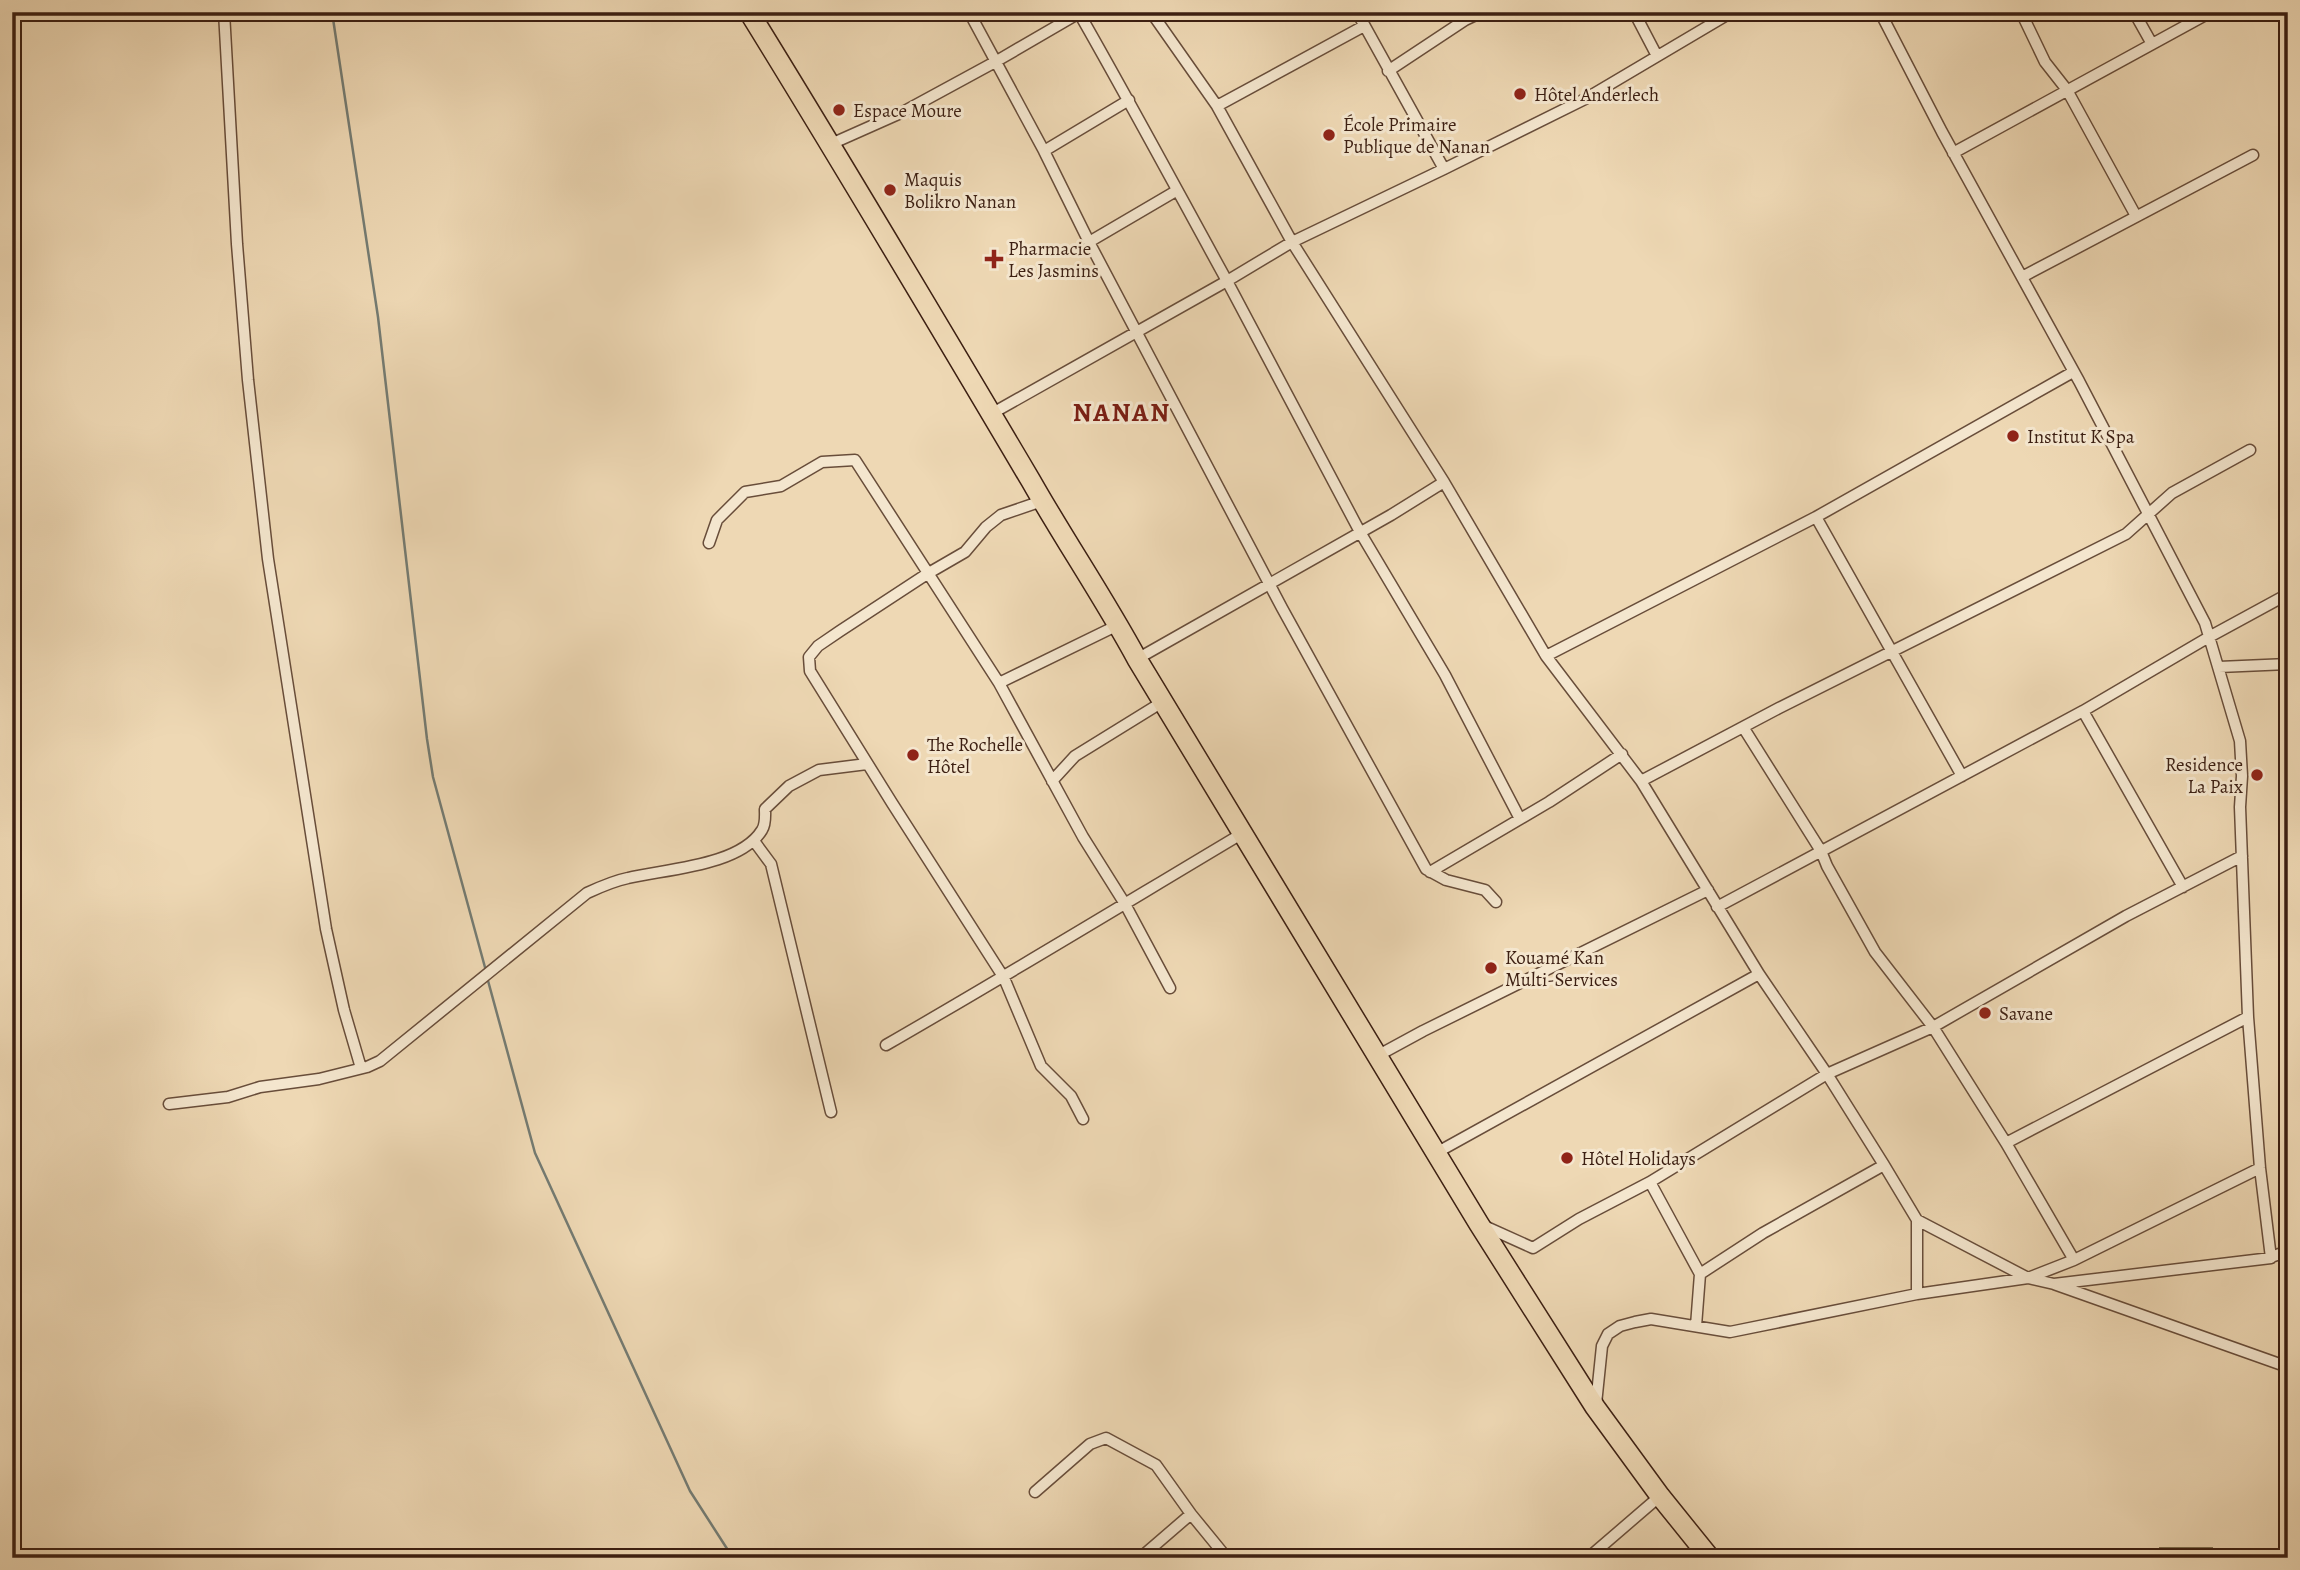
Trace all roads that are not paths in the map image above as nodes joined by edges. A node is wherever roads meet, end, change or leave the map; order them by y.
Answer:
1 (224, 12) edge
2 (748, 12) edge
3 (969, 12) edge
4 (1151, 12) edge
5 (1357, 12) edge
6 (1482, 12) edge
7 (1634, 12) edge
8 (1732, 12) edge
9 (1880, 12) edge
10 (2021, 12) edge
11 (2134, 12) edge
12 (1080, 13) edge
13 (2208, 13) edge
14 (1463, 16) edge
15 (1364, 26) junction
16 (2152, 44) junction
17 (1657, 56) junction
18 (995, 62) junction
19 (1388, 71) junction
20 (2067, 90) junction
21 (1129, 100) junction
22 (1217, 106) junction
23 (831, 145) junction
24 (1044, 151) junction
25 (1953, 153) junction
26 (2253, 155) dead end
27 (1444, 169) junction
28 (1176, 191) junction
29 (2136, 216) junction
30 (1089, 242) junction
31 (1292, 242) junction
32 (2022, 276) junction
33 (1227, 281) junction
34 (1137, 334) junction
35 (2073, 372) junction
36 (991, 414) junction
37 (2250, 450) dead end
38 (1444, 482) junction
39 (1042, 501) junction
40 (2148, 514) junction
41 (1816, 517) junction
42 (1360, 533) junction
43 (709, 543) dead end
44 (927, 574) junction
45 (1269, 583) junction
46 (2288, 594) edge
47 (1118, 625) junction
48 (2209, 637) junction
49 (1891, 652) junction
50 (1546, 656) junction
51 (1137, 659) junction
52 (2288, 664) edge
53 (2219, 667) junction
54 (999, 683) junction
55 (1164, 701) junction
56 (2083, 711) junction
57 (1743, 727) junction
58 (1622, 754) junction
59 (867, 764) junction
60 (1962, 776) junction
61 (1052, 781) junction
62 (1641, 781) junction
63 (1520, 819) junction
64 (1243, 833) junction
65 (754, 841) junction
66 (1821, 852) junction
67 (2242, 856) junction
68 (1430, 872) junction
69 (2183, 887) junction
70 (1708, 890) junction
71 (1496, 902) dead end
72 (1125, 904) junction
73 (1717, 907) junction
74 (1759, 974) junction
75 (1004, 978) junction
76 (1170, 988) dead end
77 (2248, 1017) junction
78 (1933, 1027) junction
79 (886, 1045) dead end
80 (1377, 1056) junction
81 (361, 1068) junction
82 (1827, 1074) junction
83 (169, 1104) dead end
84 (831, 1112) dead end
85 (1083, 1119) dead end
86 (2006, 1143) junction
87 (1436, 1153) junction
88 (1884, 1165) junction
89 (2260, 1168) junction
90 (1650, 1181) junction
91 (1917, 1220) junction
92 (1479, 1224) junction
93 (2288, 1251) edge
94 (2271, 1256) junction
95 (2074, 1260) junction
96 (1700, 1274) junction
97 (2028, 1278) junction
98 (2053, 1284) junction
99 (1917, 1294) junction
100 (1696, 1326) junction
101 (2288, 1367) edge
102 (1595, 1407) junction
103 (1035, 1492) dead end
104 (1660, 1496) junction
105 (1191, 1514) junction
106 (1140, 1558) edge
107 (1227, 1558) edge
108 (1588, 1558) edge
109 (1710, 1558) edge

1 - 81 street
2 - 23 highway
3 - 18 street
4 - 22 street
5 - 15 street
6 - 14 street
7 - 17 street
8 - 17 street
9 - 25 street
10 - 20 street
11 - 16 street
12 - 18 street
12 - 21 street
13 - 16 street
14 - 19 street
15 - 19 street
15 - 22 street
16 - 20 street
17 - 27 street
18 - 23 street
18 - 24 street
19 - 27 street
20 - 25 street
20 - 29 street
21 - 24 street
21 - 28 street
22 - 31 street
23 - 36 highway
24 - 30 street
25 - 32 street
26 - 29 street
27 - 31 street
28 - 30 street
28 - 33 street
29 - 32 street
30 - 34 street
31 - 33 street
31 - 38 street
32 - 35 street
33 - 34 street
33 - 42 street
34 - 36 street
34 - 45 street
35 - 40 street
35 - 41 street
36 - 39 highway
37 - 40 street
38 - 42 street
38 - 50 street
39 - 44 street
39 - 47 highway
40 - 48 street
40 - 49 street
41 - 49 street
41 - 50 street
42 - 45 street
42 - 63 street
43 - 44 street
44 - 54 street
44 - 59 street
45 - 51 street
45 - 68 street
46 - 48 street
47 - 51 highway
47 - 54 street
48 - 53 street
48 - 56 street
49 - 57 street
49 - 60 street
50 - 58 street
51 - 55 highway
52 - 53 street
53 - 67 street
54 - 61 street
55 - 61 street
55 - 64 highway
56 - 60 street
56 - 69 street
57 - 62 street
57 - 66 street
58 - 62 street
58 - 63 street
59 - 65 street
59 - 75 street
60 - 66 street
61 - 72 street
62 - 70 street
63 - 68 street
64 - 72 street
64 - 80 highway
65 - 81 street
65 - 84 street
66 - 73 street
66 - 78 street
67 - 69 street
67 - 77 street
68 - 71 street
69 - 78 street
70 - 73 street
70 - 80 street
72 - 75 street
72 - 76 street
73 - 74 street
74 - 82 street
74 - 87 street
75 - 79 street
75 - 85 street
77 - 86 street
77 - 89 street
78 - 82 street
78 - 86 street
80 - 87 highway
81 - 83 street
82 - 88 street
82 - 90 street
86 - 95 street
87 - 92 highway
88 - 91 street
88 - 96 street
89 - 94 street
89 - 95 street
90 - 92 street
90 - 96 street
91 - 97 street
91 - 99 street
92 - 102 highway
93 - 94 street
94 - 98 street
95 - 97 street
96 - 100 street
97 - 98 street
97 - 99 street
98 - 101 street
99 - 100 street
100 - 102 street
102 - 104 highway
103 - 105 street
104 - 108 street
104 - 109 highway
105 - 106 street
105 - 107 street

